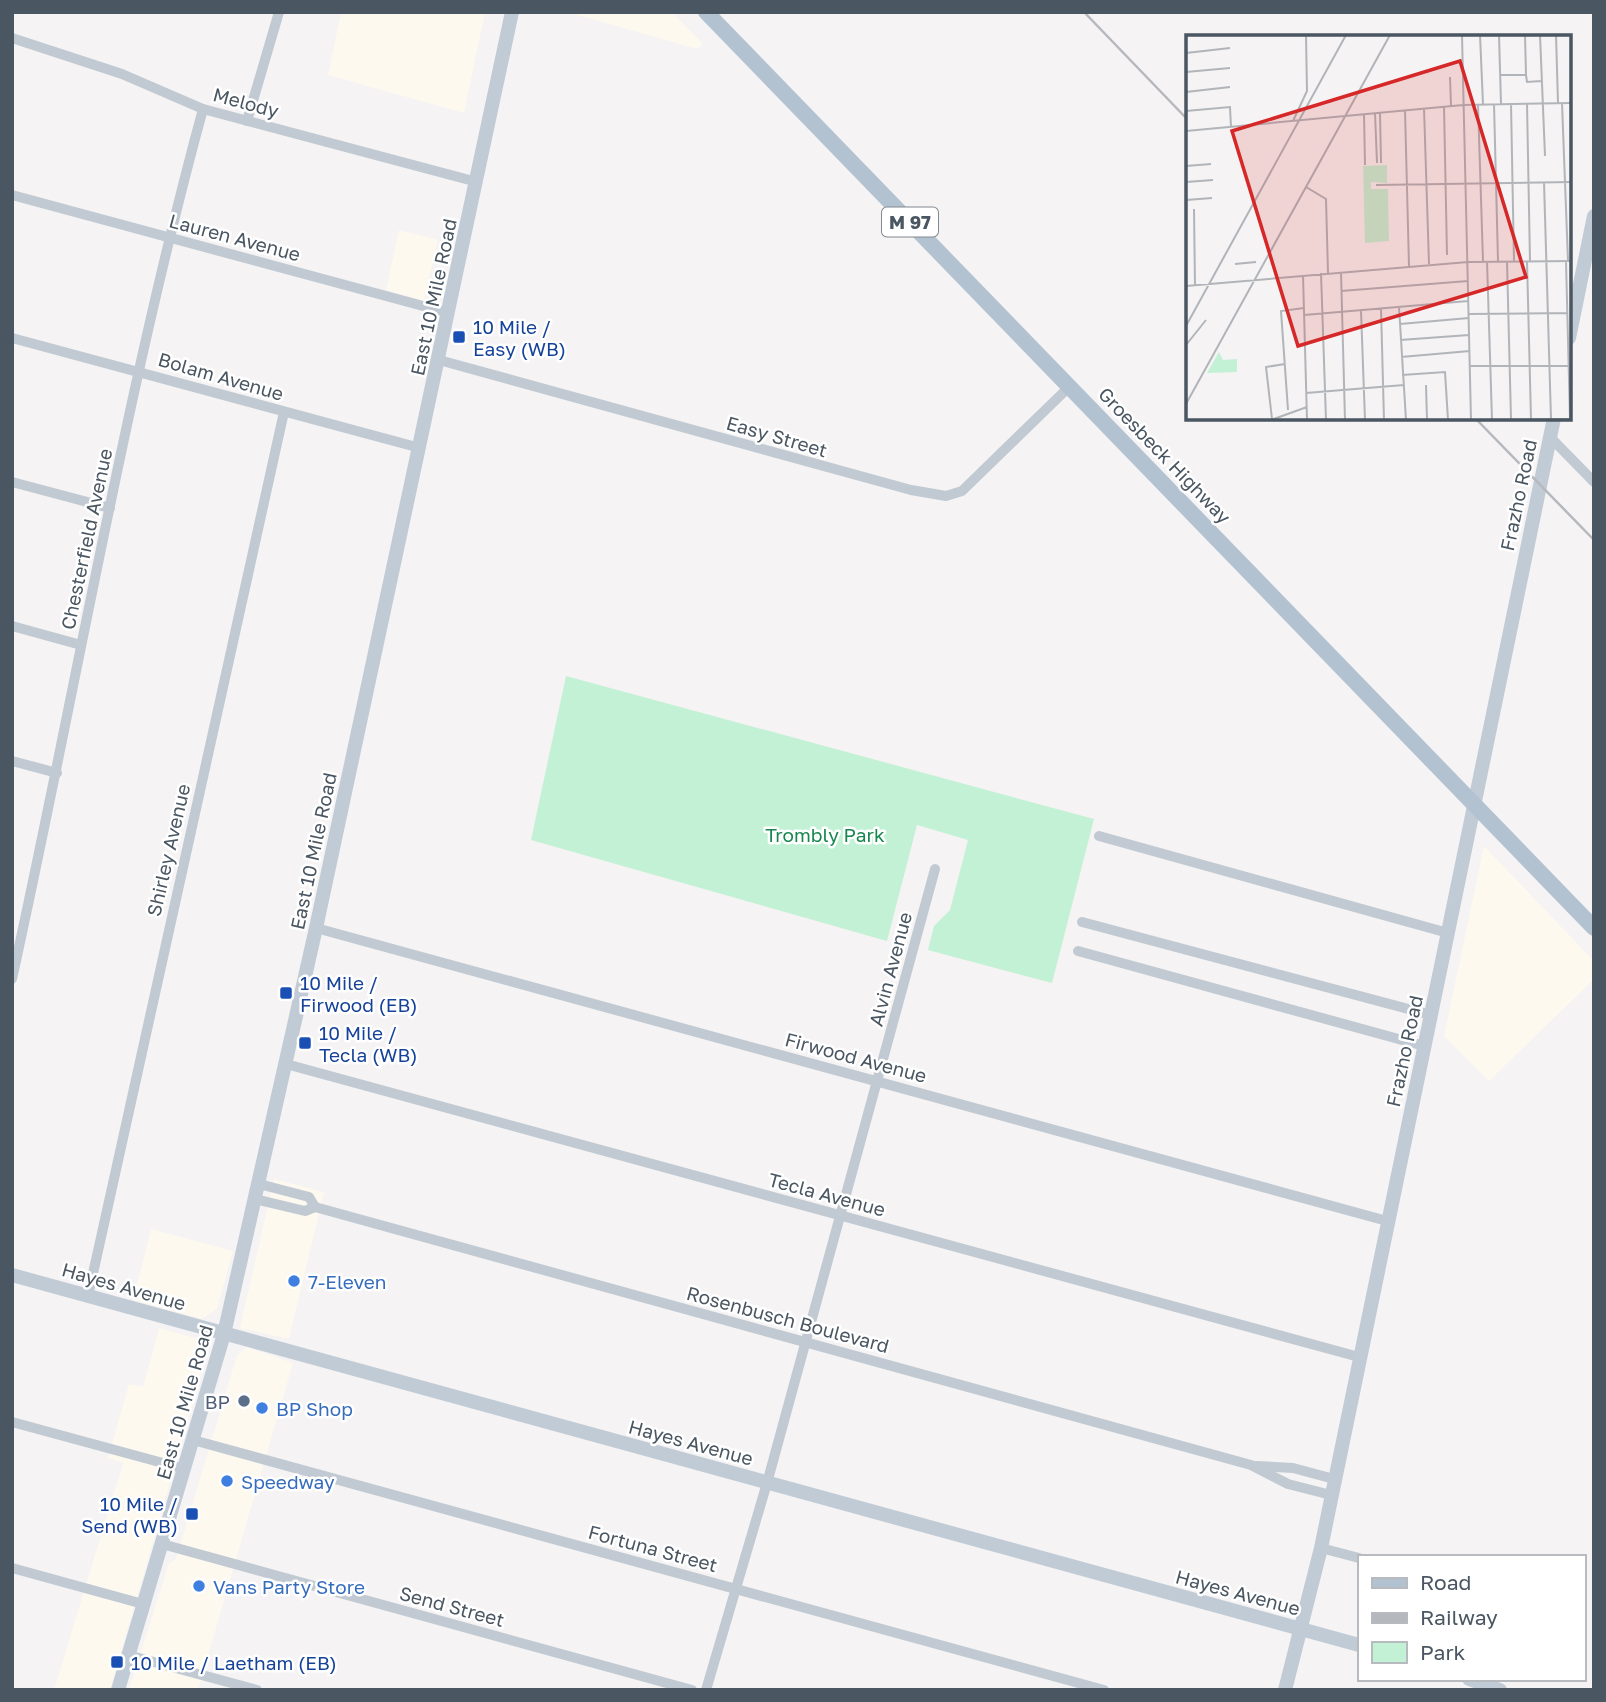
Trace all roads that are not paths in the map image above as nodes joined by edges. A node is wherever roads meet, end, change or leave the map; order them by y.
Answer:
1 (279, 12) edge
2 (512, 12) edge
3 (706, 12) edge
4 (12, 38) edge
5 (203, 109) junction
6 (247, 121) junction
7 (477, 182) junction
8 (12, 195) edge
9 (1594, 216) edge
10 (172, 238) junction
11 (449, 313) junction
12 (1571, 328) edge
13 (12, 338) edge
14 (439, 360) junction
15 (140, 372) junction
16 (1069, 387) junction
17 (284, 412) junction
18 (1553, 420) edge
19 (1550, 437) junction
20 (420, 448) junction
21 (12, 482) edge
22 (1594, 482) edge
23 (110, 508) junction
24 (12, 626) edge
25 (81, 645) junction
26 (12, 761) edge
27 (57, 773) junction
28 (1474, 802) junction
29 (1099, 836) dead end
30 (935, 869) dead end
31 (1082, 922) dead end
32 (316, 928) junction
33 (1594, 928) edge
34 (1448, 933) junction
35 (1078, 951) dead end
36 (12, 979) edge
37 (1431, 1015) junction
38 (1424, 1046) junction
39 (286, 1063) junction
40 (877, 1080) junction
41 (257, 1191) junction
42 (839, 1216) junction
43 (1387, 1221) junction
44 (12, 1275) edge
45 (88, 1296) junction
46 (225, 1334) junction
47 (806, 1342) junction
48 (1359, 1357) junction
49 (12, 1422) edge
50 (193, 1440) junction
51 (1251, 1465) junction
52 (185, 1469) junction
53 (1334, 1479) junction
54 (767, 1483) junction
55 (1331, 1495) junction
56 (162, 1544) junction
57 (1321, 1548) junction
58 (1358, 1558) edge
59 (12, 1568) edge
60 (736, 1589) junction
61 (143, 1604) junction
62 (1302, 1629) junction
63 (1358, 1646) edge
64 (128, 1655) junction
65 (1475, 1681) edge
66 (118, 1690) edge
67 (257, 1690) edge
68 (692, 1690) edge
69 (706, 1690) edge
70 (1104, 1690) edge
71 (1285, 1690) edge
72 (1500, 1690) edge

1 - 6 street
2 - 7 street, East 10 Mile Road
3 - 16 main road, Groesbeck Highway / M 97
4 - 5 street, Melody
5 - 6 street, Melody
5 - 10 street, Chesterfield Avenue
6 - 7 street, Melody
7 - 11 street, East 10 Mile Road
8 - 10 street, Lauren Avenue
9 - 12 street
10 - 11 street, Lauren Avenue
10 - 15 street, Chesterfield Avenue
11 - 14 street, East 10 Mile Road
13 - 15 street, Bolam Avenue
14 - 16 street, Easy Street
14 - 20 street, East 10 Mile Road
15 - 17 street, Bolam Avenue
15 - 23 street, Chesterfield Avenue
16 - 28 main road, Groesbeck Highway / M 97
17 - 20 street, Bolam Avenue
17 - 45 street, Shirley Avenue
18 - 19 street, Frazho Road
19 - 22 street
19 - 28 street, Frazho Road
20 - 32 street, East 10 Mile Road
21 - 23 street
23 - 25 street, Chesterfield Avenue
24 - 25 street
25 - 27 street, Chesterfield Avenue
26 - 27 street
27 - 36 street, Chesterfield Avenue
28 - 33 main road, Groesbeck Highway / M 97
28 - 34 street, Frazho Road
29 - 34 street
30 - 40 street, Alvin Avenue
31 - 37 street
32 - 39 street, East 10 Mile Road
32 - 40 street, Firwood Avenue
34 - 37 street, Frazho Road
35 - 38 street
37 - 38 street, Frazho Road
38 - 43 street, Frazho Road
39 - 41 street, East 10 Mile Road
39 - 42 street, Tecla Avenue
40 - 42 street, Alvin Avenue
40 - 43 street, Firwood Avenue
41 - 46 street, East 10 Mile Road
41 - 47 street, Rosenbusch Boulevard
42 - 47 street, Alvin Avenue
42 - 48 street, Tecla Avenue
43 - 48 street, Frazho Road
44 - 45 street, Hayes Avenue
45 - 46 street, Hayes Avenue
46 - 50 street, East 10 Mile Road
46 - 54 street, Hayes Avenue
47 - 51 street, Rosenbusch Boulevard
47 - 54 street, Alvin Avenue
48 - 53 street, Frazho Road
49 - 52 street
50 - 52 street, East 10 Mile Road
50 - 60 street, Fortuna Street
51 - 53 street, Rosenbusch Boulevard
51 - 55 street, Rosenbusch Boulevard
52 - 56 street, East 10 Mile Road
53 - 55 street, Frazho Road
54 - 60 street, Alvin Avenue
54 - 62 street, Hayes Avenue
55 - 57 street, Frazho Road
56 - 61 street, East 10 Mile Road
56 - 68 street, Send Street
57 - 58 street
57 - 62 street, Frazho Road
59 - 61 street
60 - 69 street, Alvin Avenue
60 - 70 street, Fortuna Street
61 - 64 street, East 10 Mile Road
62 - 63 street, Hayes Avenue
62 - 71 street, Frazho Road
64 - 66 street, East 10 Mile Road
64 - 67 street
65 - 72 street

